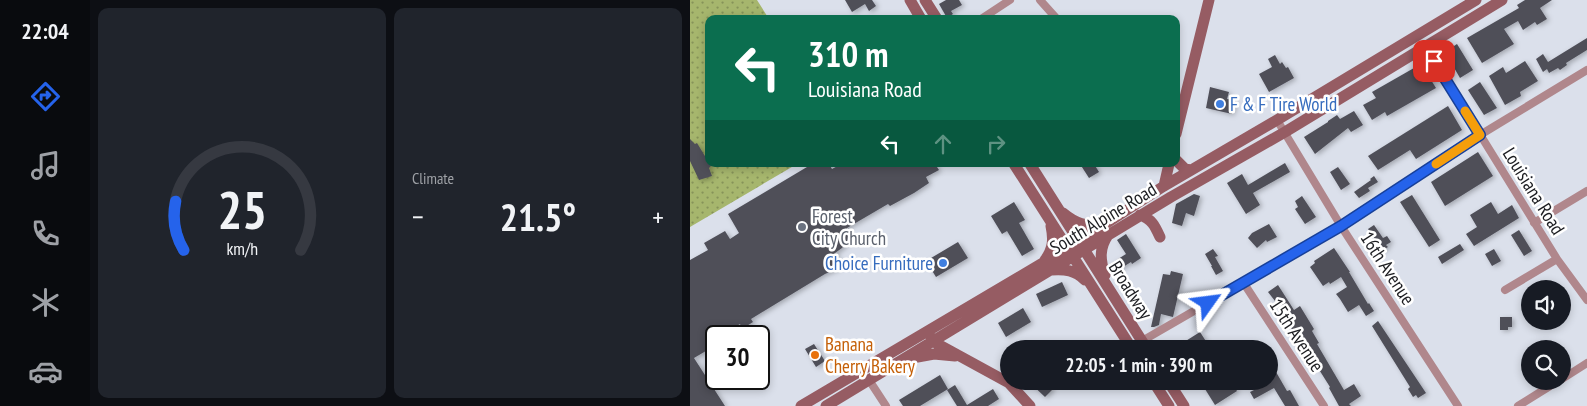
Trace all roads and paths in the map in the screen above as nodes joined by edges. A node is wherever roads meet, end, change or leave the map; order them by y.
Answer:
1 (910, 0) edge
2 (925, 0) edge
3 (1010, 0) edge
4 (1040, 0) edge
5 (1208, 0) edge
6 (1476, 0) edge
7 (1496, 2) edge
8 (919, 15) edge
9 (934, 15) edge
10 (987, 15) edge
11 (1053, 15) edge
12 (1426, 47) junction
13 (1393, 51) junction
14 (1400, 62) junction
15 (1587, 70) edge
16 (1181, 100) edge
17 (1277, 120) junction
18 (1285, 132) junction
19 (1480, 135) junction
20 (1180, 164) edge
21 (1016, 167) edge
22 (1032, 167) edge
23 (1168, 167) edge
24 (1191, 170) junction
25 (1164, 186) junction
26 (1587, 191) edge
27 (1060, 211) junction
28 (1140, 215) junction
29 (1049, 218) junction
30 (1534, 223) junction
31 (1341, 226) junction
32 (1106, 230) junction
33 (1160, 237) dead end
34 (1082, 245) junction
35 (1071, 252) junction
36 (1557, 259) junction
37 (1047, 266) junction
38 (1243, 282) junction
39 (1092, 287) junction
40 (1505, 290) dead end
41 (1112, 293) junction
42 (1587, 300) edge
43 (927, 331) junction
44 (1126, 340) edge
45 (1142, 340) edge
46 (1149, 340) edge
47 (934, 342) junction
48 (960, 356) junction
49 (903, 360) junction
50 (1587, 363) edge
51 (1571, 373) edge
52 (869, 380) junction
53 (1159, 390) edge
54 (1174, 390) edge
55 (1544, 390) edge
56 (801, 406) edge
57 (826, 406) edge
58 (886, 406) edge
59 (1030, 406) edge
60 (1169, 406) edge
61 (1184, 406) edge
62 (1324, 406) edge
63 (1458, 406) edge
64 (1518, 406) edge

1 - 8 main road
2 - 9 main road
3 - 10 street
4 - 11 street
5 - 16 main road
6 - 13 main road, South Alpine Road
7 - 12 main road, South Alpine Road
12 - 14 main road, South Alpine Road
12 - 19 street, Louisiana Road
13 - 14 main road
13 - 17 main road, South Alpine Road
14 - 18 main road, South Alpine Road
15 - 19 street
17 - 18 street, 16th Avenue
17 - 24 main road, South Alpine Road
18 - 28 main road, South Alpine Road
18 - 31 street, 16th Avenue
19 - 30 street, Louisiana Road
19 - 31 street
20 - 24 main road
21 - 29 main road, Broadway
22 - 27 main road, Broadway
23 - 25 main road
24 - 25 main road, South Alpine Road
25 - 32 main road, South Alpine Road
26 - 30 street
27 - 32 main road
27 - 34 main road, Broadway
28 - 32 main road, South Alpine Road
28 - 33 main road
29 - 35 main road, Broadway
29 - 37 main road
30 - 36 street, Louisiana Road
31 - 38 street
31 - 63 street, 16th Avenue
32 - 34 main road, South Alpine Road
32 - 41 main road
34 - 35 main road, South Alpine Road
34 - 41 main road, Broadway
35 - 37 main road, South Alpine Road
35 - 39 main road, Broadway
36 - 40 street
36 - 42 street, Louisiana Road
37 - 39 main road
37 - 43 main road, South Alpine Road
37 - 47 main road, South Alpine Road
38 - 46 street
38 - 62 street, 15th Avenue
39 - 44 main road, Broadway
41 - 45 main road, Broadway
43 - 47 main road
43 - 56 main road, South Alpine Road
47 - 48 main road
47 - 49 main road, South Alpine Road
48 - 49 main road
48 - 59 main road
49 - 52 main road, South Alpine Road
50 - 51 street
52 - 57 main road, South Alpine Road
52 - 58 street
53 - 60 main road
54 - 61 main road
55 - 64 street

